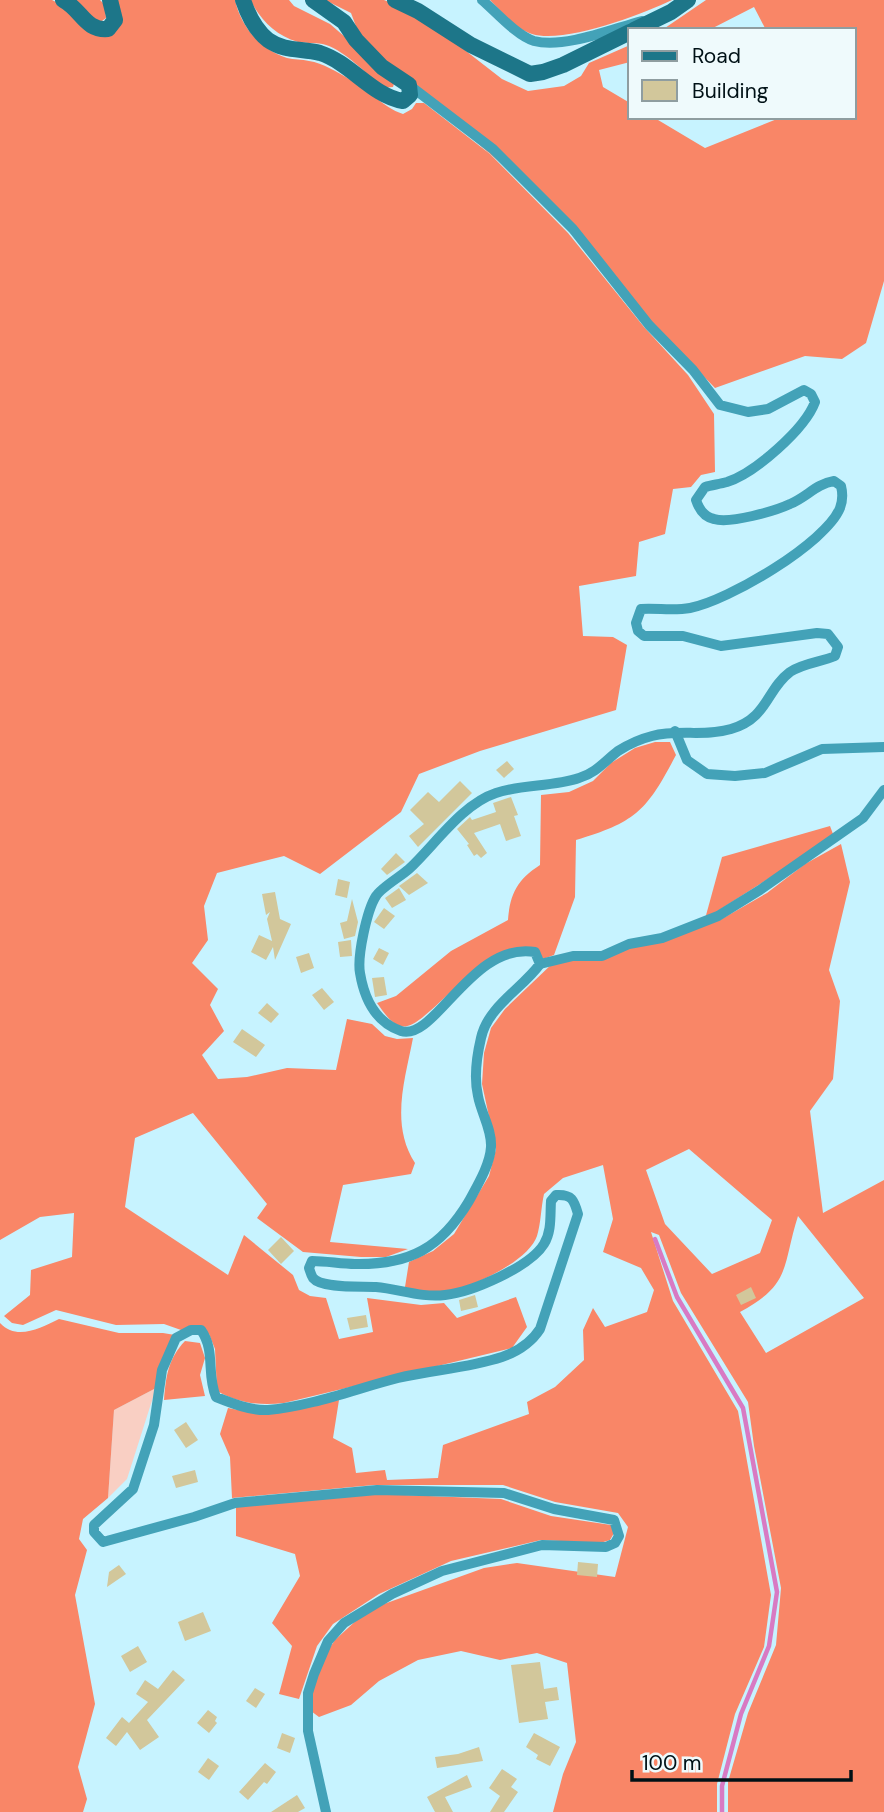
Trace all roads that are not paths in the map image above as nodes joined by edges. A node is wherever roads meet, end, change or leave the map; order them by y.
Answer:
1 (63, 0) edge
2 (110, 0) edge
3 (243, 0) edge
4 (313, 0) edge
5 (395, 0) edge
6 (482, 0) edge
7 (688, 0) edge
8 (671, 12) junction
9 (638, 28) edge
10 (628, 33) edge
11 (409, 85) junction
12 (675, 731) junction
13 (884, 747) edge
14 (884, 790) edge
15 (540, 964) junction
16 (326, 1812) edge

1 - 2 main road
3 - 11 main road
4 - 11 main road
5 - 10 main road
6 - 8 street
7 - 8 main road
8 - 9 main road
11 - 12 street
12 - 13 street
12 - 15 street
14 - 15 street
15 - 16 street

